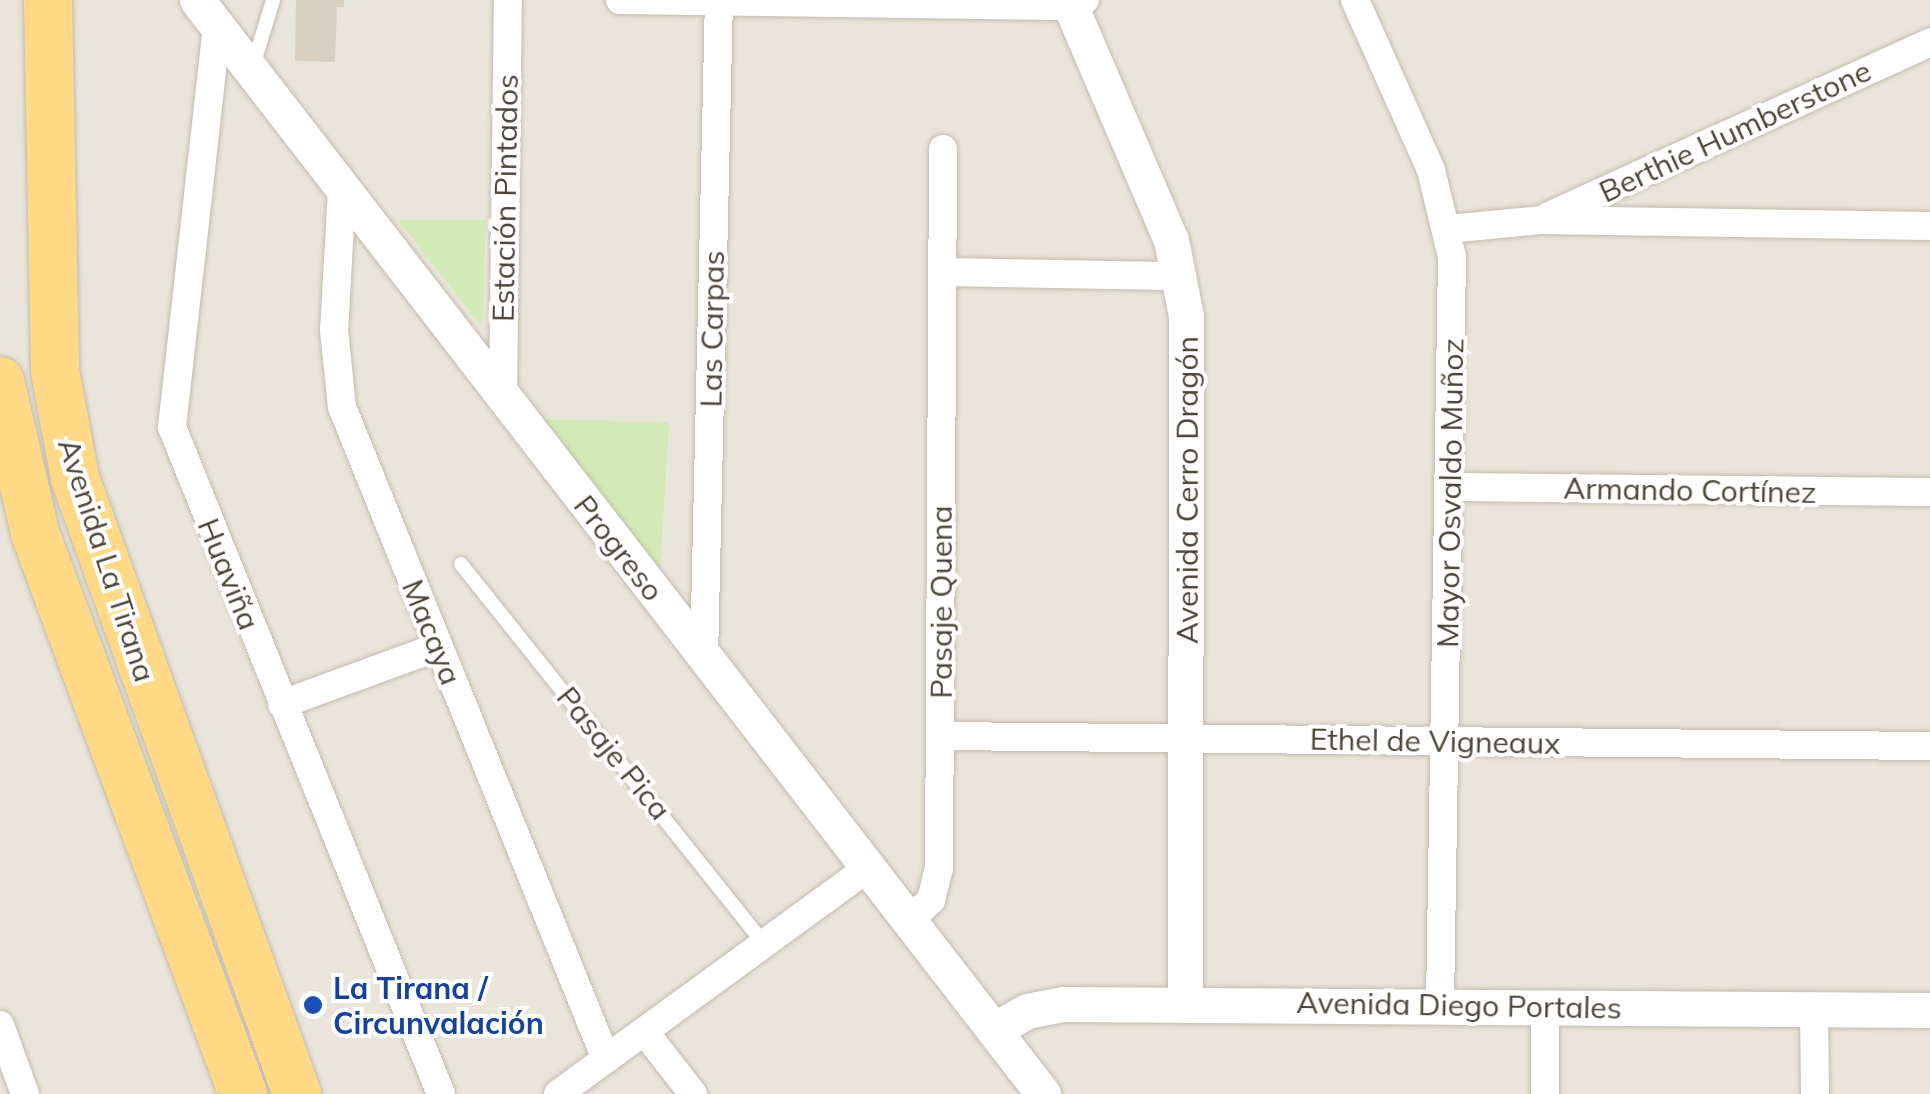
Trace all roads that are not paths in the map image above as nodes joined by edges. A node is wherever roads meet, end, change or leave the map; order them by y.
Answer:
1 (48, 0) edge
2 (273, 0) edge
3 (508, 0) edge
4 (620, 0) edge
5 (1354, 0) edge
6 (719, 1) edge
7 (1074, 2) edge
8 (207, 13) edge
9 (1930, 42) edge
10 (251, 70) junction
11 (943, 150) dead end
12 (342, 189) junction
13 (1540, 220) junction
14 (1930, 226) edge
15 (1448, 229) junction
16 (942, 272) junction
17 (1181, 276) junction
18 (0, 381) edge
19 (503, 396) junction
20 (1450, 488) junction
21 (1930, 492) edge
22 (461, 564) dead end
23 (438, 647) junction
24 (704, 659) junction
25 (282, 704) junction
26 (940, 736) junction
27 (1187, 739) junction
28 (1445, 742) junction
29 (1930, 746) edge
30 (866, 868) junction
31 (908, 921) junction
32 (764, 943) junction
33 (1185, 1002) junction
34 (1440, 1005) junction
35 (1546, 1006) junction
36 (1814, 1009) junction
37 (1930, 1010) edge
38 (0, 1025) edge
39 (994, 1030) junction
40 (644, 1031) junction
41 (278, 1041) junction
42 (606, 1059) junction
43 (24, 1094) edge
44 (243, 1094) edge
45 (297, 1094) edge
46 (324, 1094) edge
47 (441, 1094) edge
48 (558, 1094) edge
49 (693, 1094) edge
50 (1043, 1094) edge
51 (1545, 1094) edge
52 (1814, 1094) edge

1 - 41 highway, Avenida La Tirana
2 - 10 lane
3 - 19 street, Estación Pintados
4 - 6 street
5 - 15 street, Mayor Osvaldo Muñoz
6 - 7 street
6 - 24 street, Las Carpas
7 - 17 street, Avenida Cerro Dragón
8 - 10 street, Progreso
8 - 25 street, Huaviña
9 - 13 street, Berthie Humberstone
10 - 12 street, Progreso
11 - 16 street, Pasaje Quena
12 - 19 street, Progreso
12 - 23 street, Macaya
13 - 14 street, Berthie Humberstone
13 - 15 street, Berthie Humberstone
15 - 20 street, Mayor Osvaldo Muñoz
16 - 17 street
16 - 26 street, Pasaje Quena
17 - 27 street, Avenida Cerro Dragón
18 - 44 highway, Avenida La Tirana
19 - 24 street, Progreso
20 - 21 street, Armando Cortínez
20 - 28 street, Mayor Osvaldo Muñoz
22 - 32 lane, Pasaje Pica
23 - 25 street
23 - 42 street, Macaya
24 - 30 street, Progreso
25 - 47 street, Huaviña
26 - 27 street, Ethel de Vigneaux
26 - 31 street, Pasaje Quena
27 - 28 street, Ethel de Vigneaux
27 - 33 street, Avenida Cerro Dragón
28 - 29 street, Ethel de Vigneaux
28 - 34 street, Mayor Osvaldo Muñoz
30 - 31 street, Progreso
30 - 32 street
31 - 39 street, Progreso
32 - 40 street
33 - 34 street, Avenida Diego Portales
33 - 39 street, Avenida Diego Portales
34 - 35 street, Avenida Diego Portales
35 - 36 street, Avenida Diego Portales
35 - 51 street
36 - 37 street, Avenida Diego Portales
36 - 52 street
38 - 43 street
39 - 50 street, Progreso
40 - 42 street
40 - 49 street
41 - 45 highway, Avenida La Tirana
41 - 46 street
42 - 48 street

